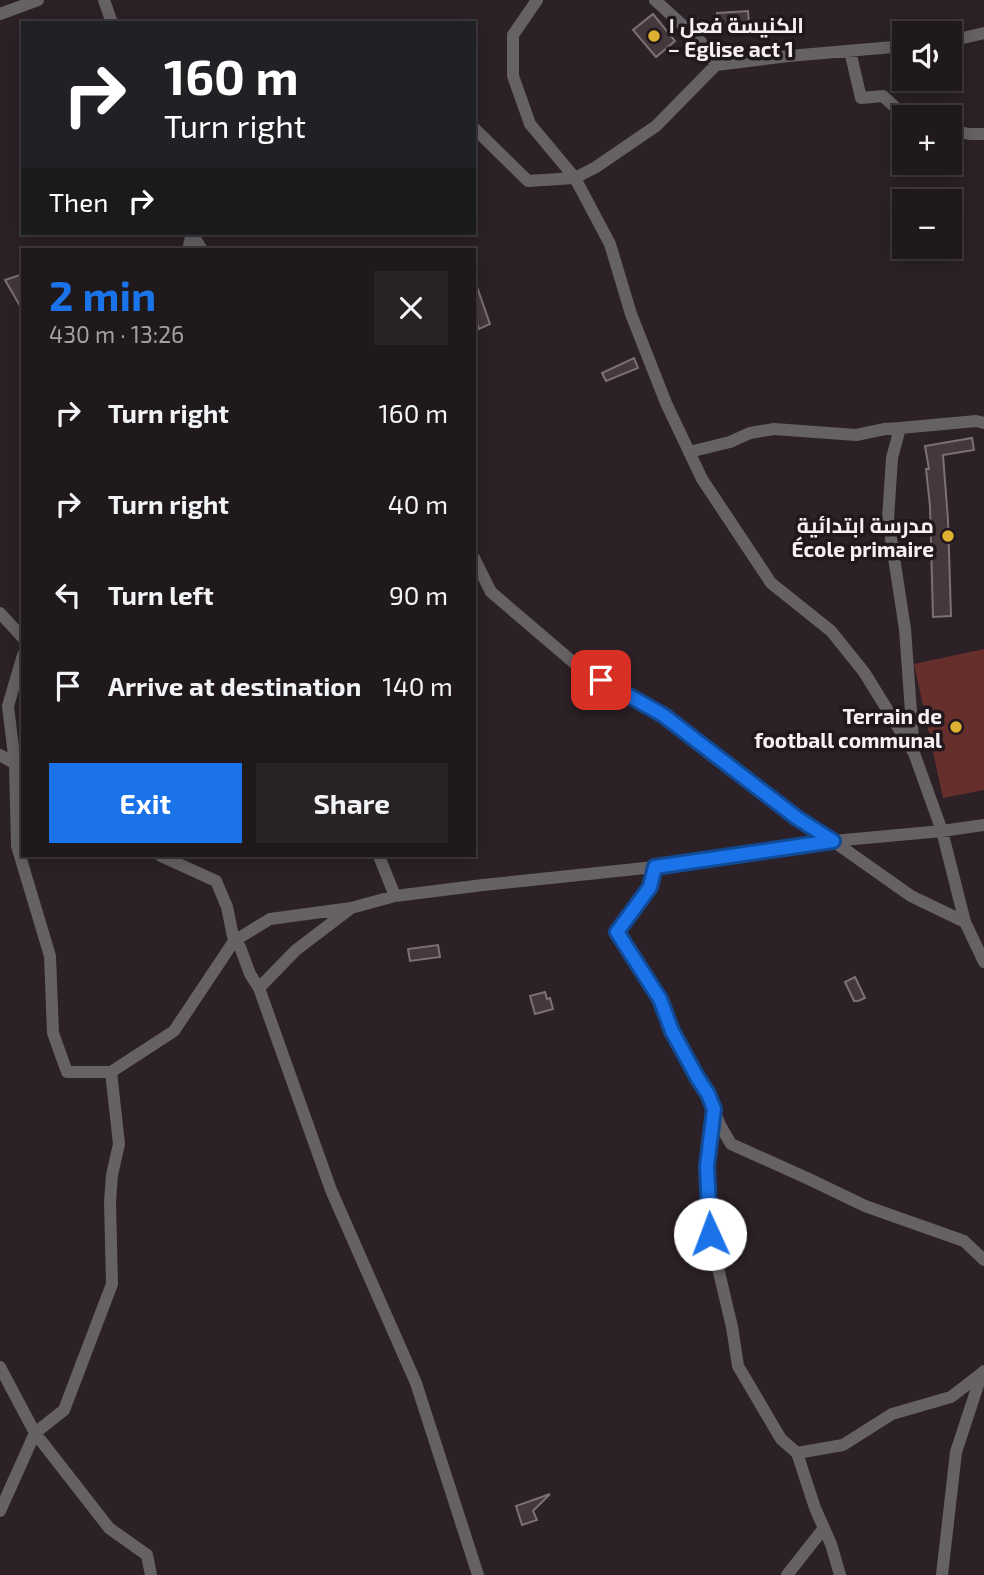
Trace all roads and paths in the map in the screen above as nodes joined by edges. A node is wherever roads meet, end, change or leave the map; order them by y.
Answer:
1 (38, 0) edge
2 (104, 0) edge
3 (537, 0) edge
4 (655, 0) edge
5 (0, 14) edge
6 (111, 21) edge
7 (984, 33) edge
8 (962, 38) edge
9 (892, 48) edge
10 (850, 51) junction
11 (716, 65) junction
12 (893, 105) edge
13 (476, 130) edge
14 (962, 133) edge
15 (984, 134) edge
16 (575, 178) junction
17 (984, 423) edge
18 (900, 428) junction
19 (689, 452) junction
20 (476, 562) edge
21 (0, 613) edge
22 (21, 636) edge
23 (21, 662) edge
24 (914, 753) junction
25 (0, 755) edge
26 (19, 766) edge
27 (984, 825) edge
28 (942, 831) junction
29 (833, 841) junction
30 (163, 857) edge
31 (379, 857) edge
32 (655, 867) junction
33 (395, 896) junction
34 (351, 908) junction
35 (965, 922) junction
36 (234, 940) junction
37 (984, 962) edge
38 (259, 988) junction
39 (111, 1072) junction
40 (714, 1109) junction
41 (984, 1260) edge
42 (0, 1367) edge
43 (983, 1372) edge
44 (36, 1433) junction
45 (797, 1452) junction
46 (0, 1511) edge
47 (824, 1528) junction
48 (151, 1575) edge
49 (478, 1575) edge
50 (787, 1575) edge
51 (840, 1575) edge
52 (942, 1575) edge

1 - 5 street
2 - 6 street
3 - 16 street
4 - 11 street
7 - 8 street
9 - 10 street
10 - 11 street
10 - 12 street
11 - 16 street
13 - 16 street
14 - 15 street
16 - 19 street
17 - 18 street
18 - 19 street
18 - 24 street
19 - 24 street
20 - 29 street
21 - 22 street
23 - 26 street
24 - 28 street
25 - 26 street
26 - 39 street
27 - 28 street
28 - 29 street
28 - 35 street
29 - 32 street
29 - 35 street
30 - 36 street
31 - 33 street
32 - 33 street
32 - 40 street
33 - 34 street
34 - 36 street
34 - 38 street
35 - 37 street
36 - 38 street
36 - 39 street
38 - 49 street
39 - 44 street
40 - 41 street
40 - 45 street
42 - 44 street
43 - 45 street
43 - 52 street
44 - 46 street
44 - 48 street
45 - 47 street
47 - 50 street
47 - 51 street

